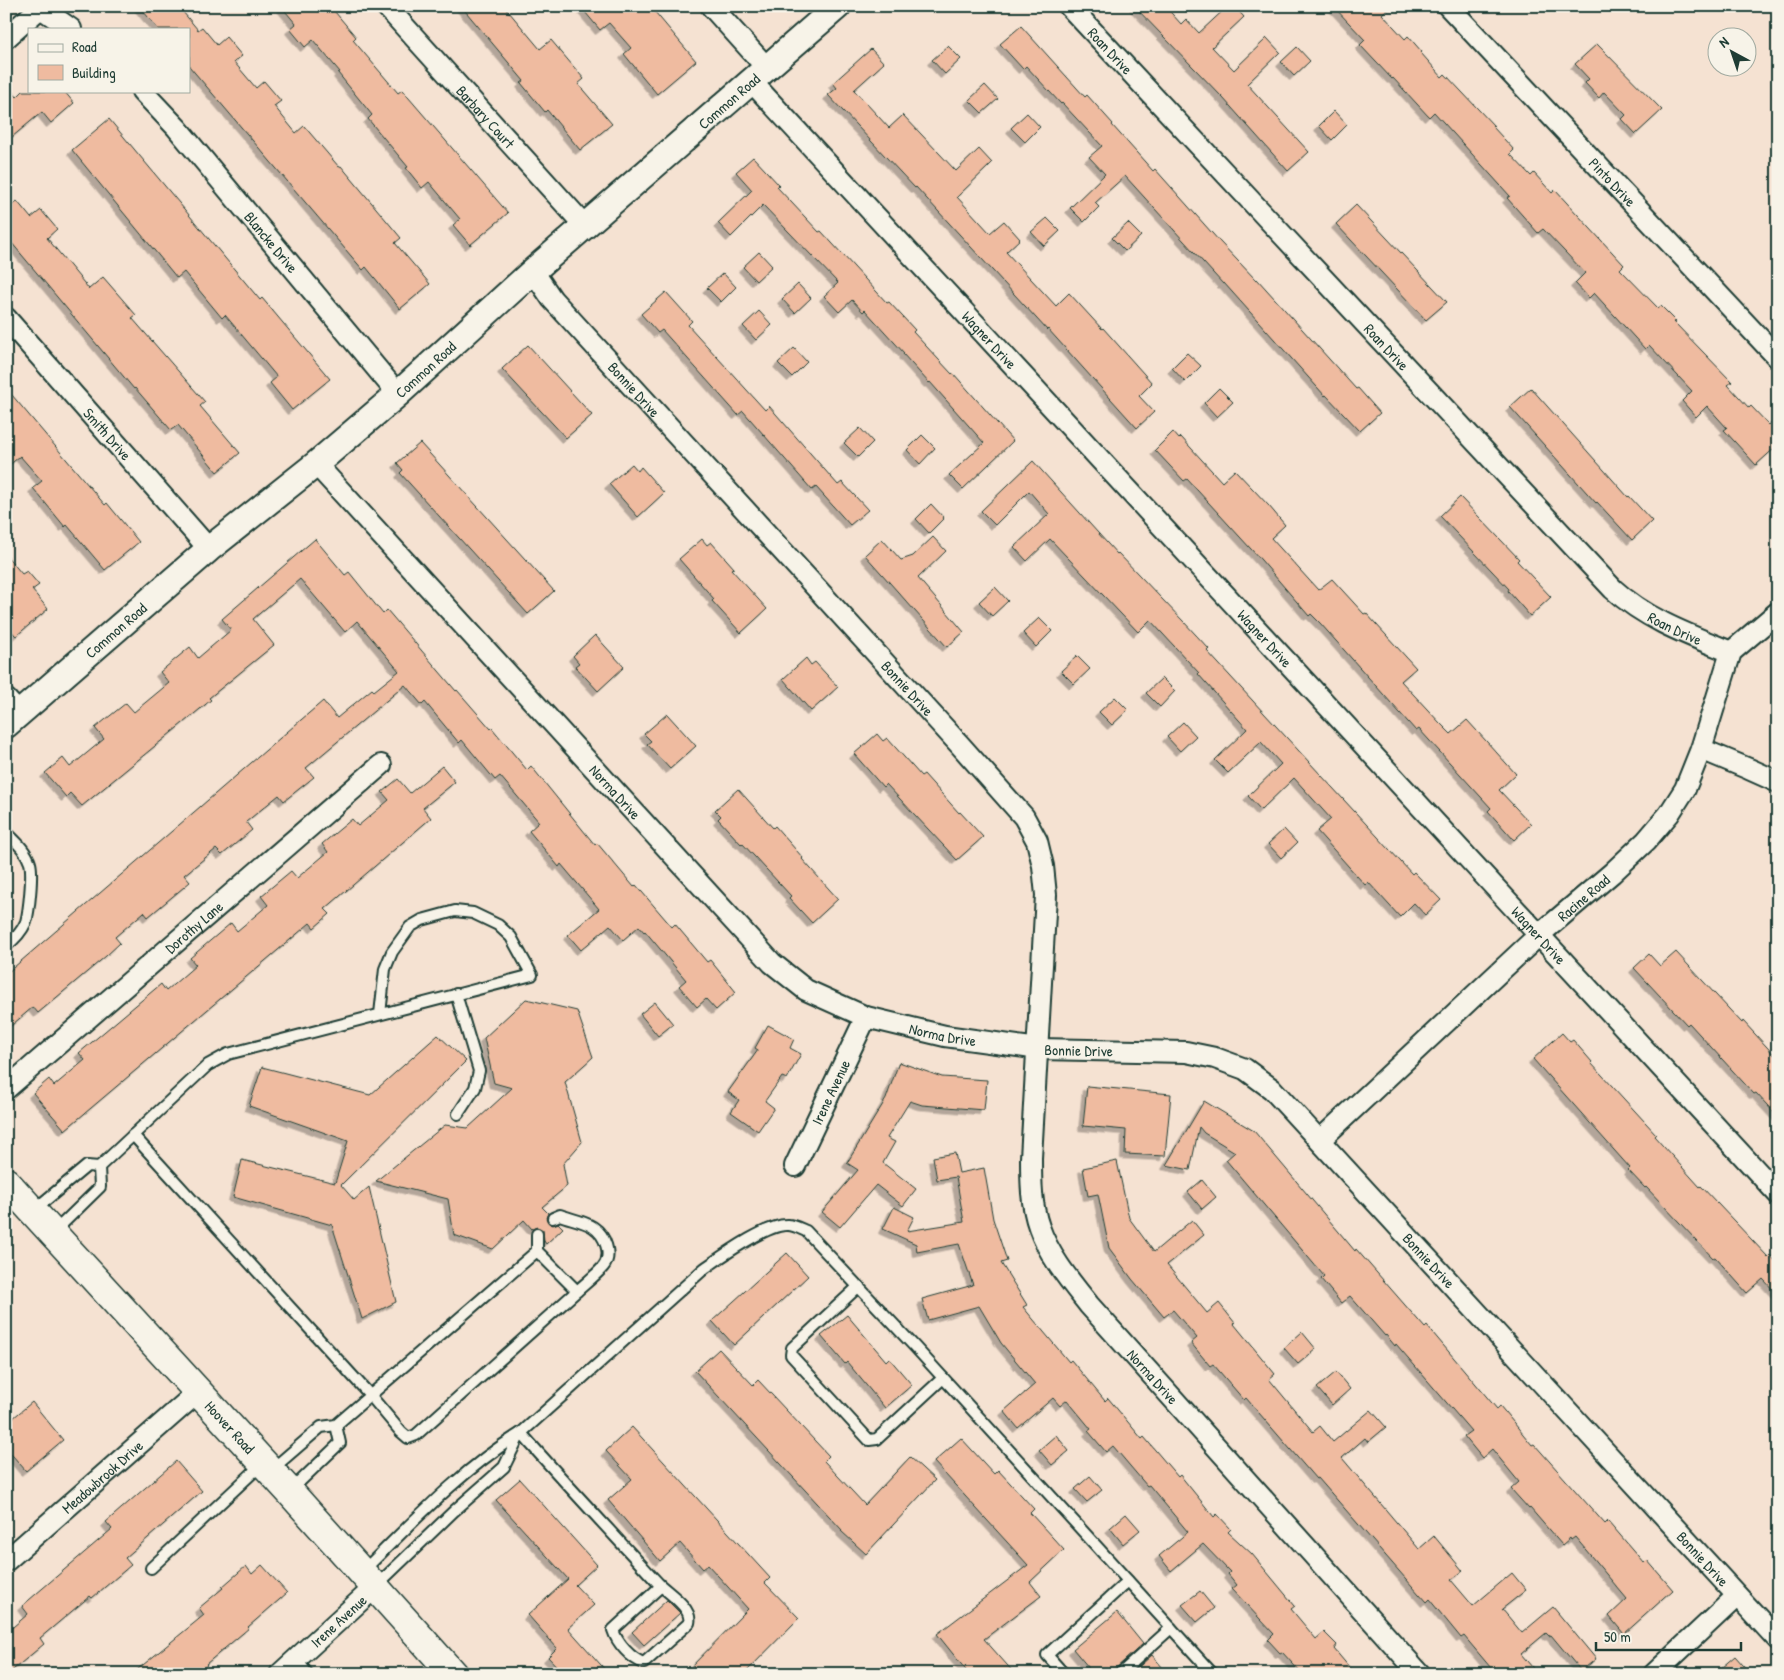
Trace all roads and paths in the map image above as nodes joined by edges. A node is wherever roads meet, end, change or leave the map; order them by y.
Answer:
1 (386, 6) edge
2 (711, 6) edge
3 (838, 6) edge
4 (1069, 6) edge
5 (1448, 6) edge
6 (39, 7) edge
7 (70, 28) edge
8 (6, 38) edge
9 (759, 74) junction
10 (143, 92) edge
11 (585, 226) junction
12 (533, 271) junction
13 (6, 318) edge
14 (1778, 358) edge
15 (398, 394) junction
16 (316, 464) junction
17 (210, 549) junction
18 (1778, 612) edge
19 (1731, 652) junction
20 (11, 712) edge
21 (1700, 750) junction
22 (381, 765) dead end
23 (1778, 782) edge
24 (6, 832) edge
25 (1539, 935) junction
26 (6, 946) edge
27 (456, 994) junction
28 (380, 1014) junction
29 (866, 1017) junction
30 (1038, 1049) junction
31 (6, 1089) edge
32 (458, 1114) dead end
33 (133, 1135) junction
34 (1320, 1140) junction
35 (794, 1166) dead end
36 (99, 1167) junction
37 (6, 1182) edge
38 (1778, 1194) edge
39 (32, 1211) junction
40 (553, 1218) dead end
41 (53, 1234) junction
42 (537, 1234) dead end
43 (538, 1251) junction
44 (859, 1286) junction
45 (577, 1291) junction
46 (944, 1378) junction
47 (198, 1392) junction
48 (370, 1395) junction
49 (336, 1425) junction
50 (521, 1433) junction
51 (267, 1467) junction
52 (289, 1492) junction
53 (6, 1561) edge
54 (151, 1568) dead end
55 (368, 1580) junction
56 (1128, 1581) junction
57 (661, 1586) junction
58 (1737, 1596) junction
59 (1171, 1628) junction
60 (1778, 1640) edge
61 (302, 1667) edge
62 (280, 1674) edge
63 (453, 1674) edge
64 (1064, 1674) edge
65 (1120, 1674) edge
66 (1213, 1674) edge
67 (1420, 1674) edge
68 (1654, 1674) edge

1 - 11 street, Barbary Court
2 - 9 street, Wagner Drive
3 - 9 street, Common Road
4 - 19 street, Roan Drive
5 - 14 street, Pinto Drive
6 - 7 street
6 - 8 street
9 - 11 street, Common Road
9 - 25 street, Wagner Drive
10 - 15 street, Blancke Drive
11 - 12 street, Common Road
12 - 15 street, Common Road
12 - 30 street, Bonnie Drive
13 - 17 street, Smith Drive
15 - 16 street, Common Road
16 - 17 street, Common Road
16 - 29 street, Norma Drive
17 - 20 street, Common Road
18 - 19 street
19 - 21 street, Racine Road
21 - 23 street
21 - 25 street, Racine Road
22 - 31 street, Dorothy Lane
24 - 26 lane
25 - 34 street, Racine Road
25 - 38 street, Wagner Drive
27 - 28 lane
27 - 28 lane
27 - 32 lane
28 - 33 lane
29 - 30 street, Norma Drive
29 - 35 street, Irene Avenue
30 - 34 street, Bonnie Drive
30 - 67 street, Norma Drive
33 - 36 lane
33 - 48 lane
34 - 58 street, Bonnie Drive
36 - 39 lane
36 - 41 lane
37 - 39 main road, Hoover Road
39 - 41 main road, Hoover Road
40 - 45 lane
41 - 47 main road, Hoover Road
42 - 43 lane
43 - 45 lane
43 - 48 lane
44 - 46 lane
44 - 46 lane
44 - 50 lane
45 - 48 lane
46 - 56 lane
47 - 51 main road, Hoover Road
47 - 53 street, Meadowbrook Drive
48 - 49 lane
49 - 51 lane
49 - 52 lane
50 - 55 lane
50 - 55 lane
50 - 57 lane
51 - 52 main road, Hoover Road
51 - 54 lane
52 - 55 main road, Hoover Road
55 - 61 street, Irene Avenue
55 - 63 main road, Hoover Road
56 - 59 lane
56 - 64 lane
57 - 57 lane
58 - 60 street, Bonnie Drive
58 - 68 street
59 - 65 lane
59 - 66 lane
61 - 62 street, Irene Avenue

